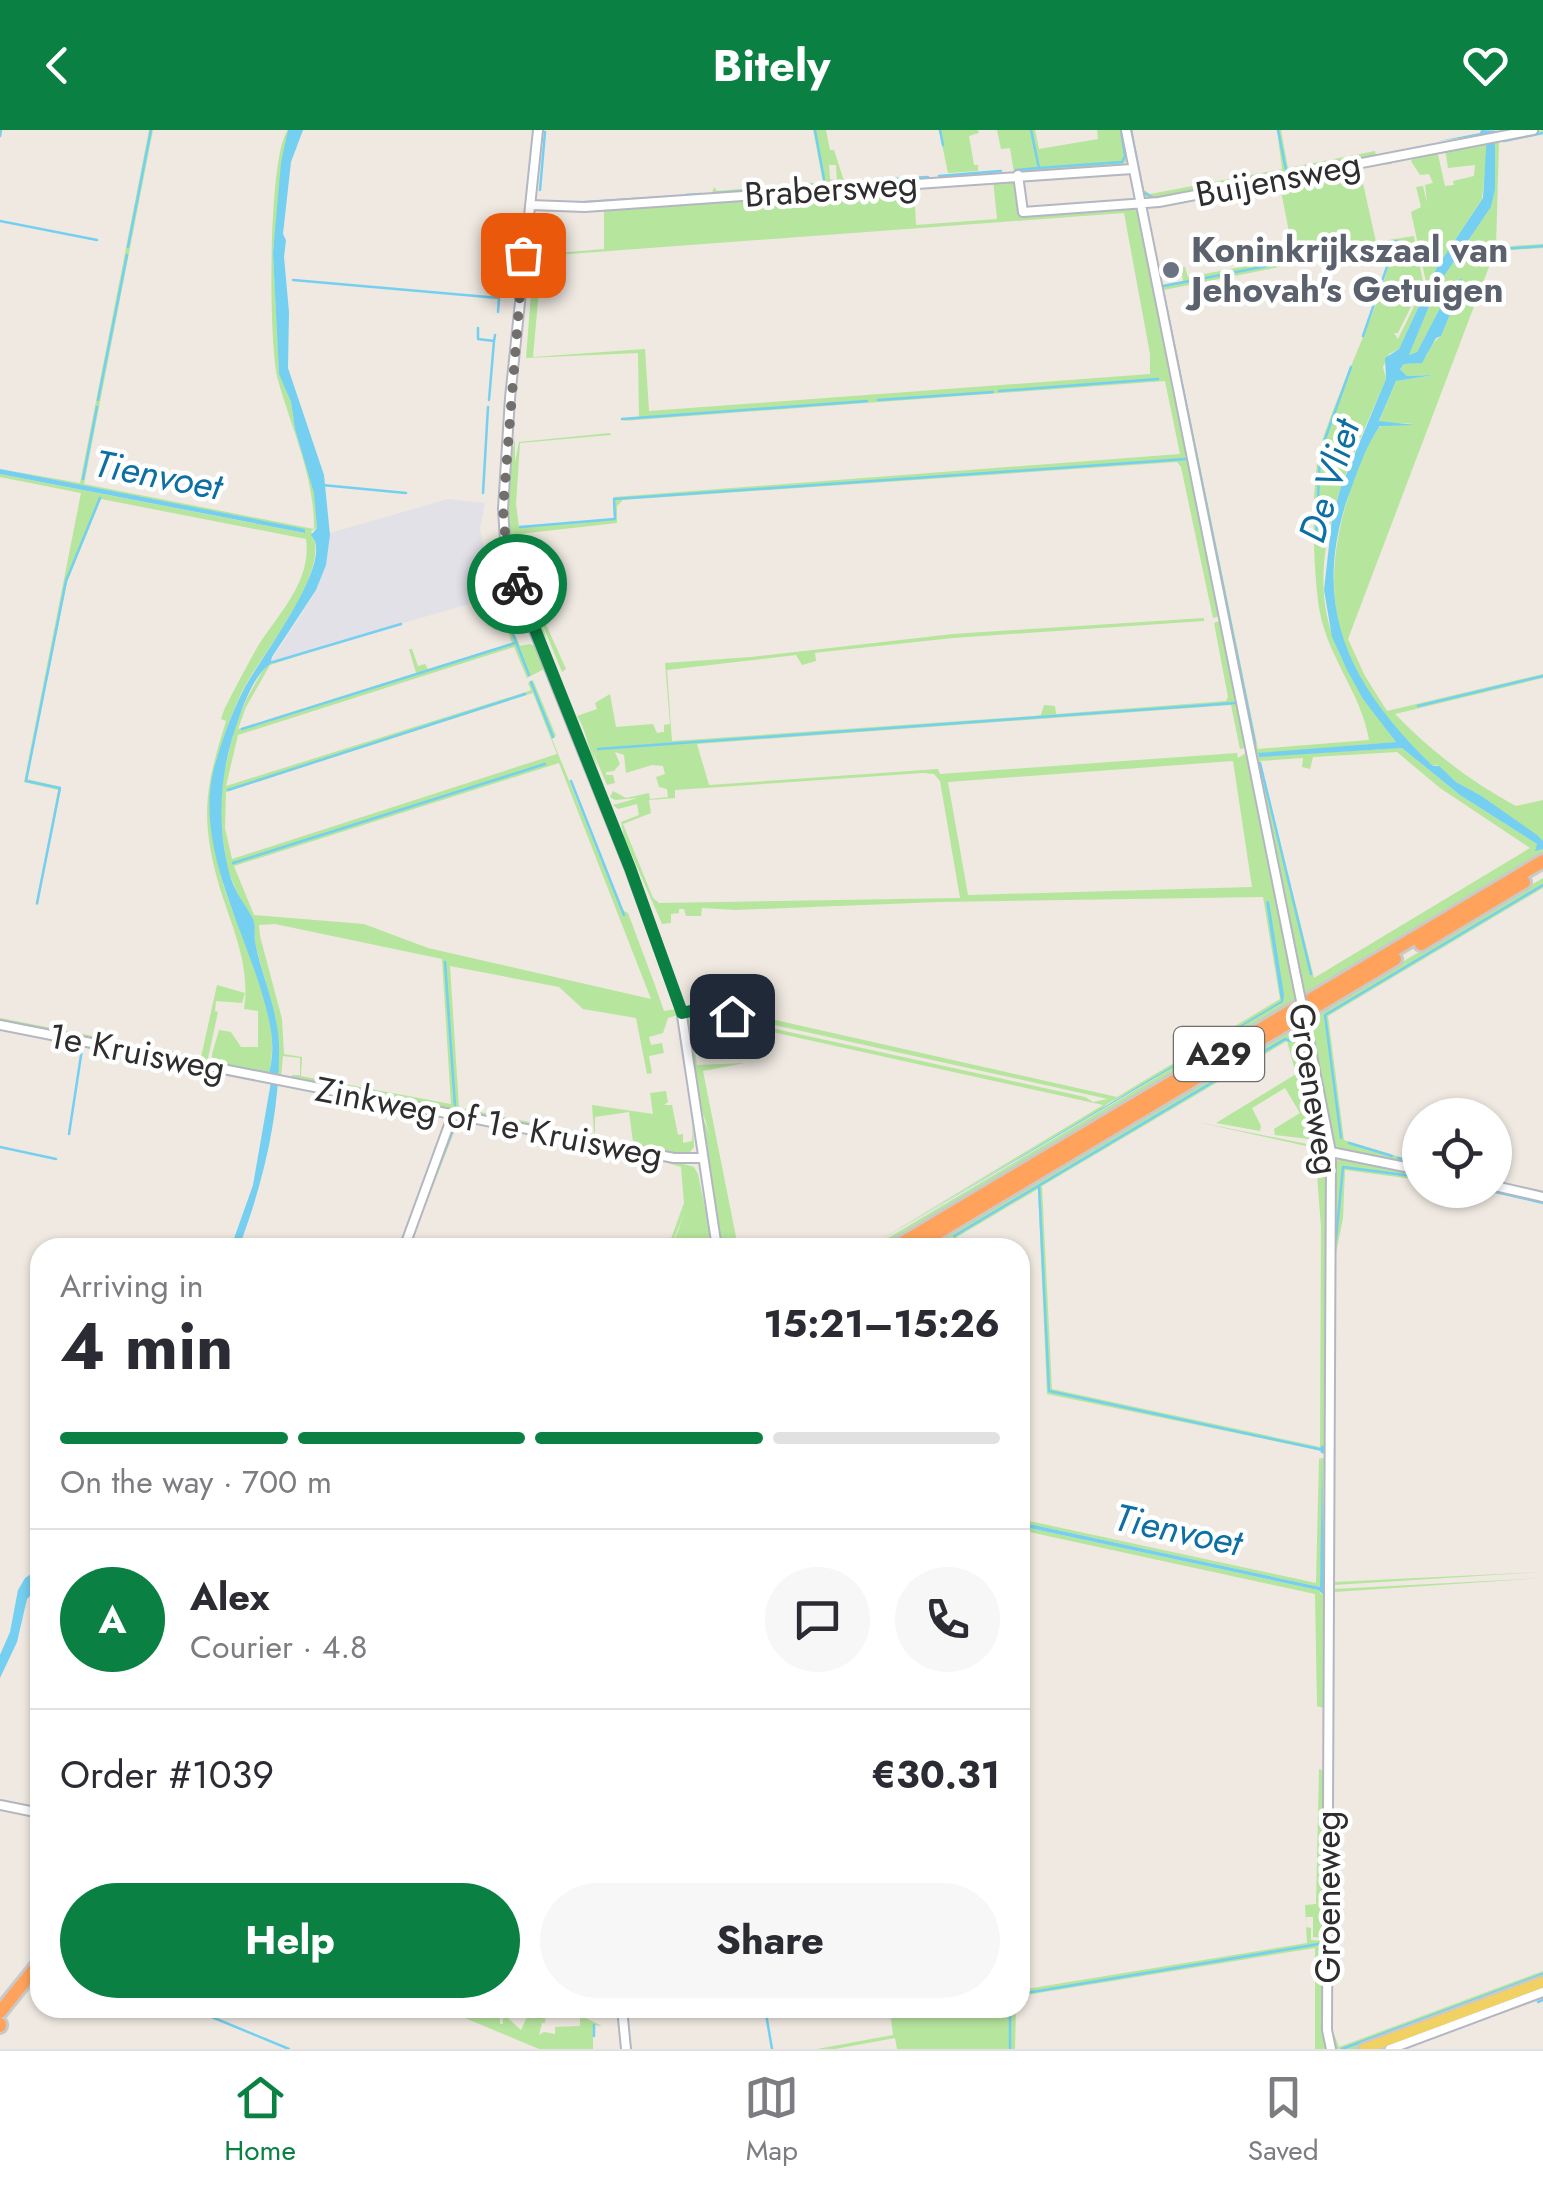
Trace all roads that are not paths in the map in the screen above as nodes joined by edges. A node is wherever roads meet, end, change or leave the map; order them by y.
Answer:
1 (538, 130) edge
2 (1126, 130) edge
3 (1533, 130) edge
4 (1132, 169) junction
5 (1018, 175) junction
6 (1141, 204) junction
7 (530, 205) junction
8 (1543, 861) edge
9 (1543, 871) edge
10 (682, 1013) junction
11 (732, 1016) dead end
12 (0, 1025) edge
13 (274, 1079) joint
14 (452, 1114) junction
15 (1331, 1152) junction
16 (703, 1158) junction
17 (1402, 1166) edge
18 (1512, 1190) edge
19 (1543, 1196) edge
20 (408, 1238) edge
21 (715, 1238) edge
22 (911, 1238) edge
23 (929, 1238) edge
24 (0, 1806) edge
25 (30, 1812) edge
26 (30, 1974) edge
27 (1543, 1982) edge
28 (30, 1988) edge
29 (1543, 1992) edge
30 (0, 2012) edge
31 (623, 2018) edge
32 (0, 2025) edge
33 (626, 2049) edge
34 (1331, 2049) edge
35 (1364, 2049) edge
36 (1390, 2049) edge

1 - 7 street
2 - 4 street, Groeneweg
3 - 6 street, Buijensweg
4 - 5 street, Brabersweg
4 - 6 street, Groeneweg
5 - 6 street, Buijensweg
5 - 7 street, Brabersweg
6 - 15 street, Groeneweg, bridge
7 - 10 street
8 - 22 highway, A29
9 - 23 highway, A29
10 - 11 street
10 - 16 street
12 - 13 street, 1e Kruisweg
13 - 14 street, Zinkweg of 1e Kruisweg
14 - 16 street, Zinkweg of 1e Kruisweg
14 - 20 street
15 - 17 street
15 - 34 street, Groeneweg
16 - 21 street
18 - 19 street
24 - 25 street
26 - 30 highway
27 - 35 main road
28 - 32 highway
29 - 36 street
31 - 33 street

